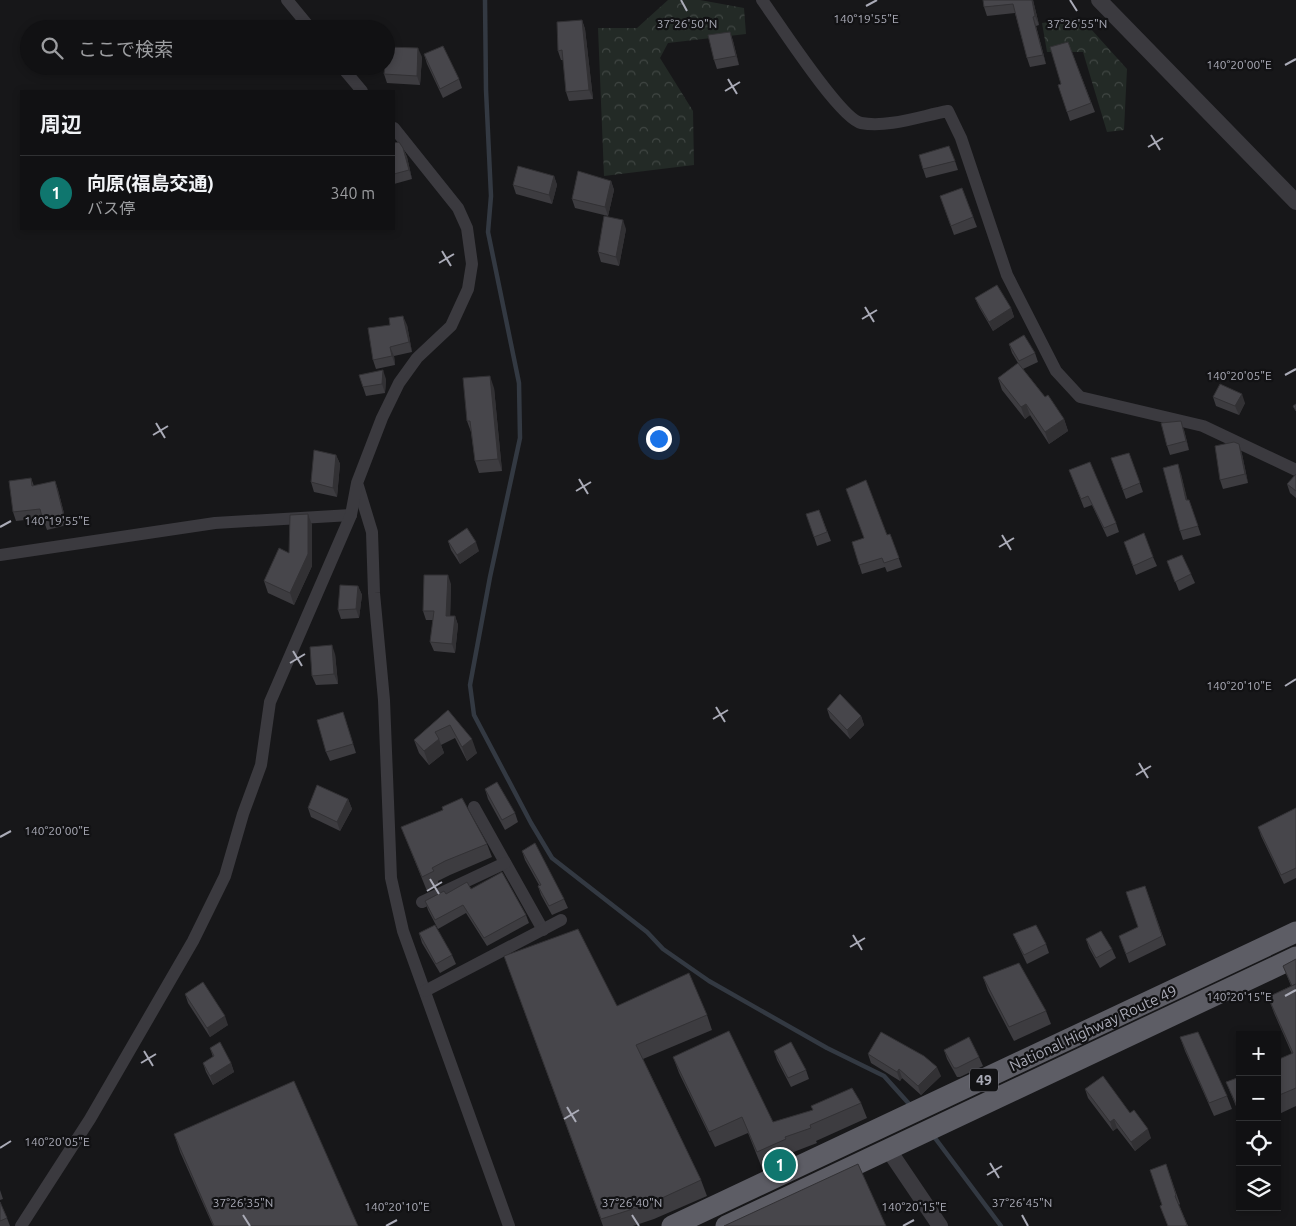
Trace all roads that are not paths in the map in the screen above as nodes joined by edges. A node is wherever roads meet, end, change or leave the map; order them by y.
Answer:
1 (287, 0) edge
2 (762, 0) edge
3 (1098, 0) edge
4 (304, 20) edge
5 (349, 75) edge
6 (361, 90) edge
7 (395, 129) edge
8 (1296, 202) edge
9 (1296, 470) edge
10 (357, 483) junction
11 (351, 514) junction
12 (0, 555) edge
13 (474, 807) dead end
14 (505, 863) junction
15 (422, 902) dead end
16 (561, 920) dead end
17 (543, 930) junction
18 (1296, 932) edge
19 (1296, 957) edge
20 (425, 991) junction
21 (888, 1149) junction
22 (21, 1226) edge
23 (509, 1226) edge
24 (672, 1226) edge
25 (726, 1226) edge
26 (940, 1226) edge

1 - 4 street
2 - 9 street
3 - 8 street
5 - 6 street
7 - 10 street
10 - 11 street
10 - 20 street
11 - 12 street
11 - 22 street
13 - 14 street
14 - 15 street
14 - 17 street
16 - 17 street
17 - 20 street
18 - 24 highway, National Highway Route 49 / 49
19 - 21 highway, National Highway Route 49 / 49
20 - 23 street
21 - 25 highway, National Highway Route 49 / 49
21 - 26 street

